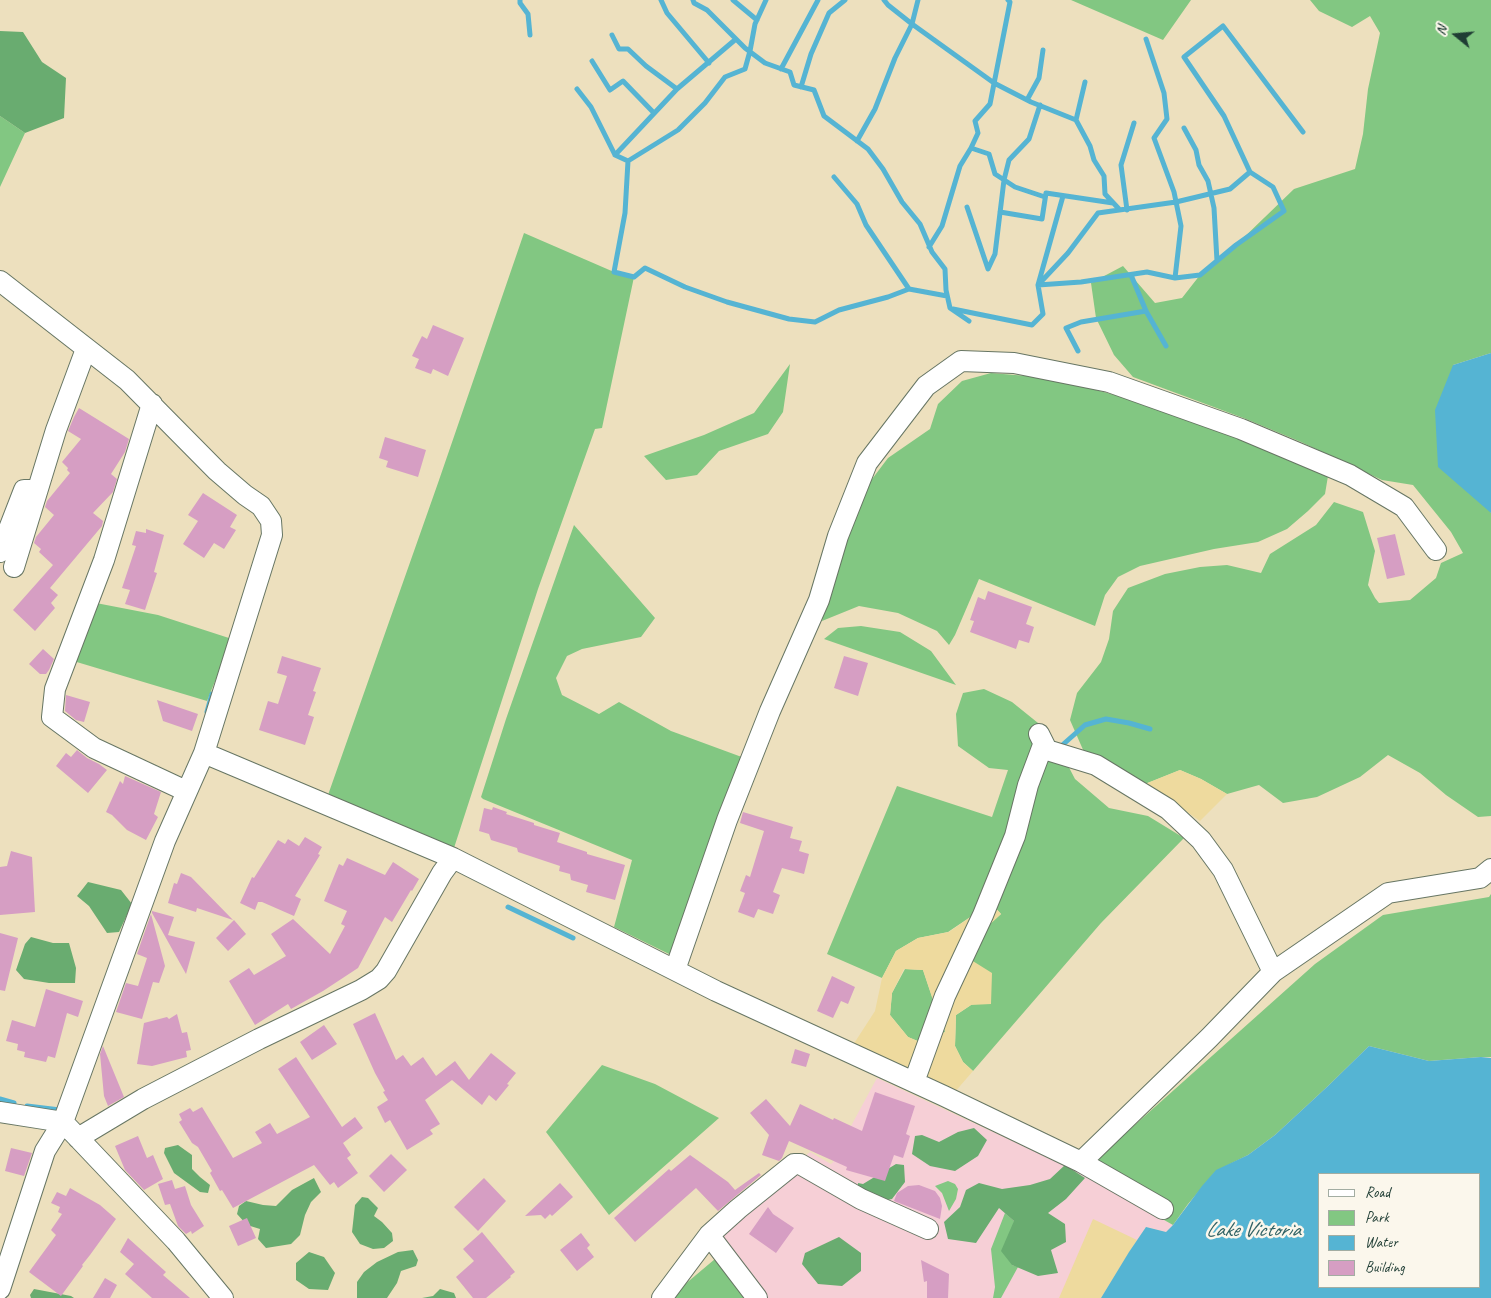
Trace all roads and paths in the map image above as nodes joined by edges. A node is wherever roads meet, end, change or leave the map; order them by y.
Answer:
1 (0, 281) edge
2 (86, 349) junction
3 (152, 404) junction
4 (37, 490) junction
5 (1436, 550) dead end
6 (0, 552) edge
7 (14, 567) dead end
8 (204, 753) junction
9 (186, 791) junction
10 (453, 858) junction
11 (1491, 869) edge
12 (675, 970) junction
13 (1273, 972) junction
14 (914, 1082) junction
15 (0, 1112) edge
16 (63, 1122) junction
17 (78, 1138) junction
18 (1081, 1162) junction
19 (1163, 1209) dead end
20 (928, 1229) dead end
21 (708, 1236) junction
22 (0, 1289) edge
23 (223, 1298) edge
24 (662, 1298) edge
25 (757, 1298) edge

1 - 2 street
2 - 3 street
2 - 4 street
3 - 8 street
3 - 9 street
4 - 6 street
4 - 7 street
5 - 12 street
8 - 9 street
8 - 10 street
9 - 16 street
10 - 12 street
10 - 17 street
11 - 13 street
12 - 14 street
13 - 14 street
13 - 18 street
14 - 18 street
15 - 16 street
16 - 17 street
16 - 22 street
17 - 23 street
18 - 19 street
20 - 21 street
21 - 24 street
21 - 25 street

